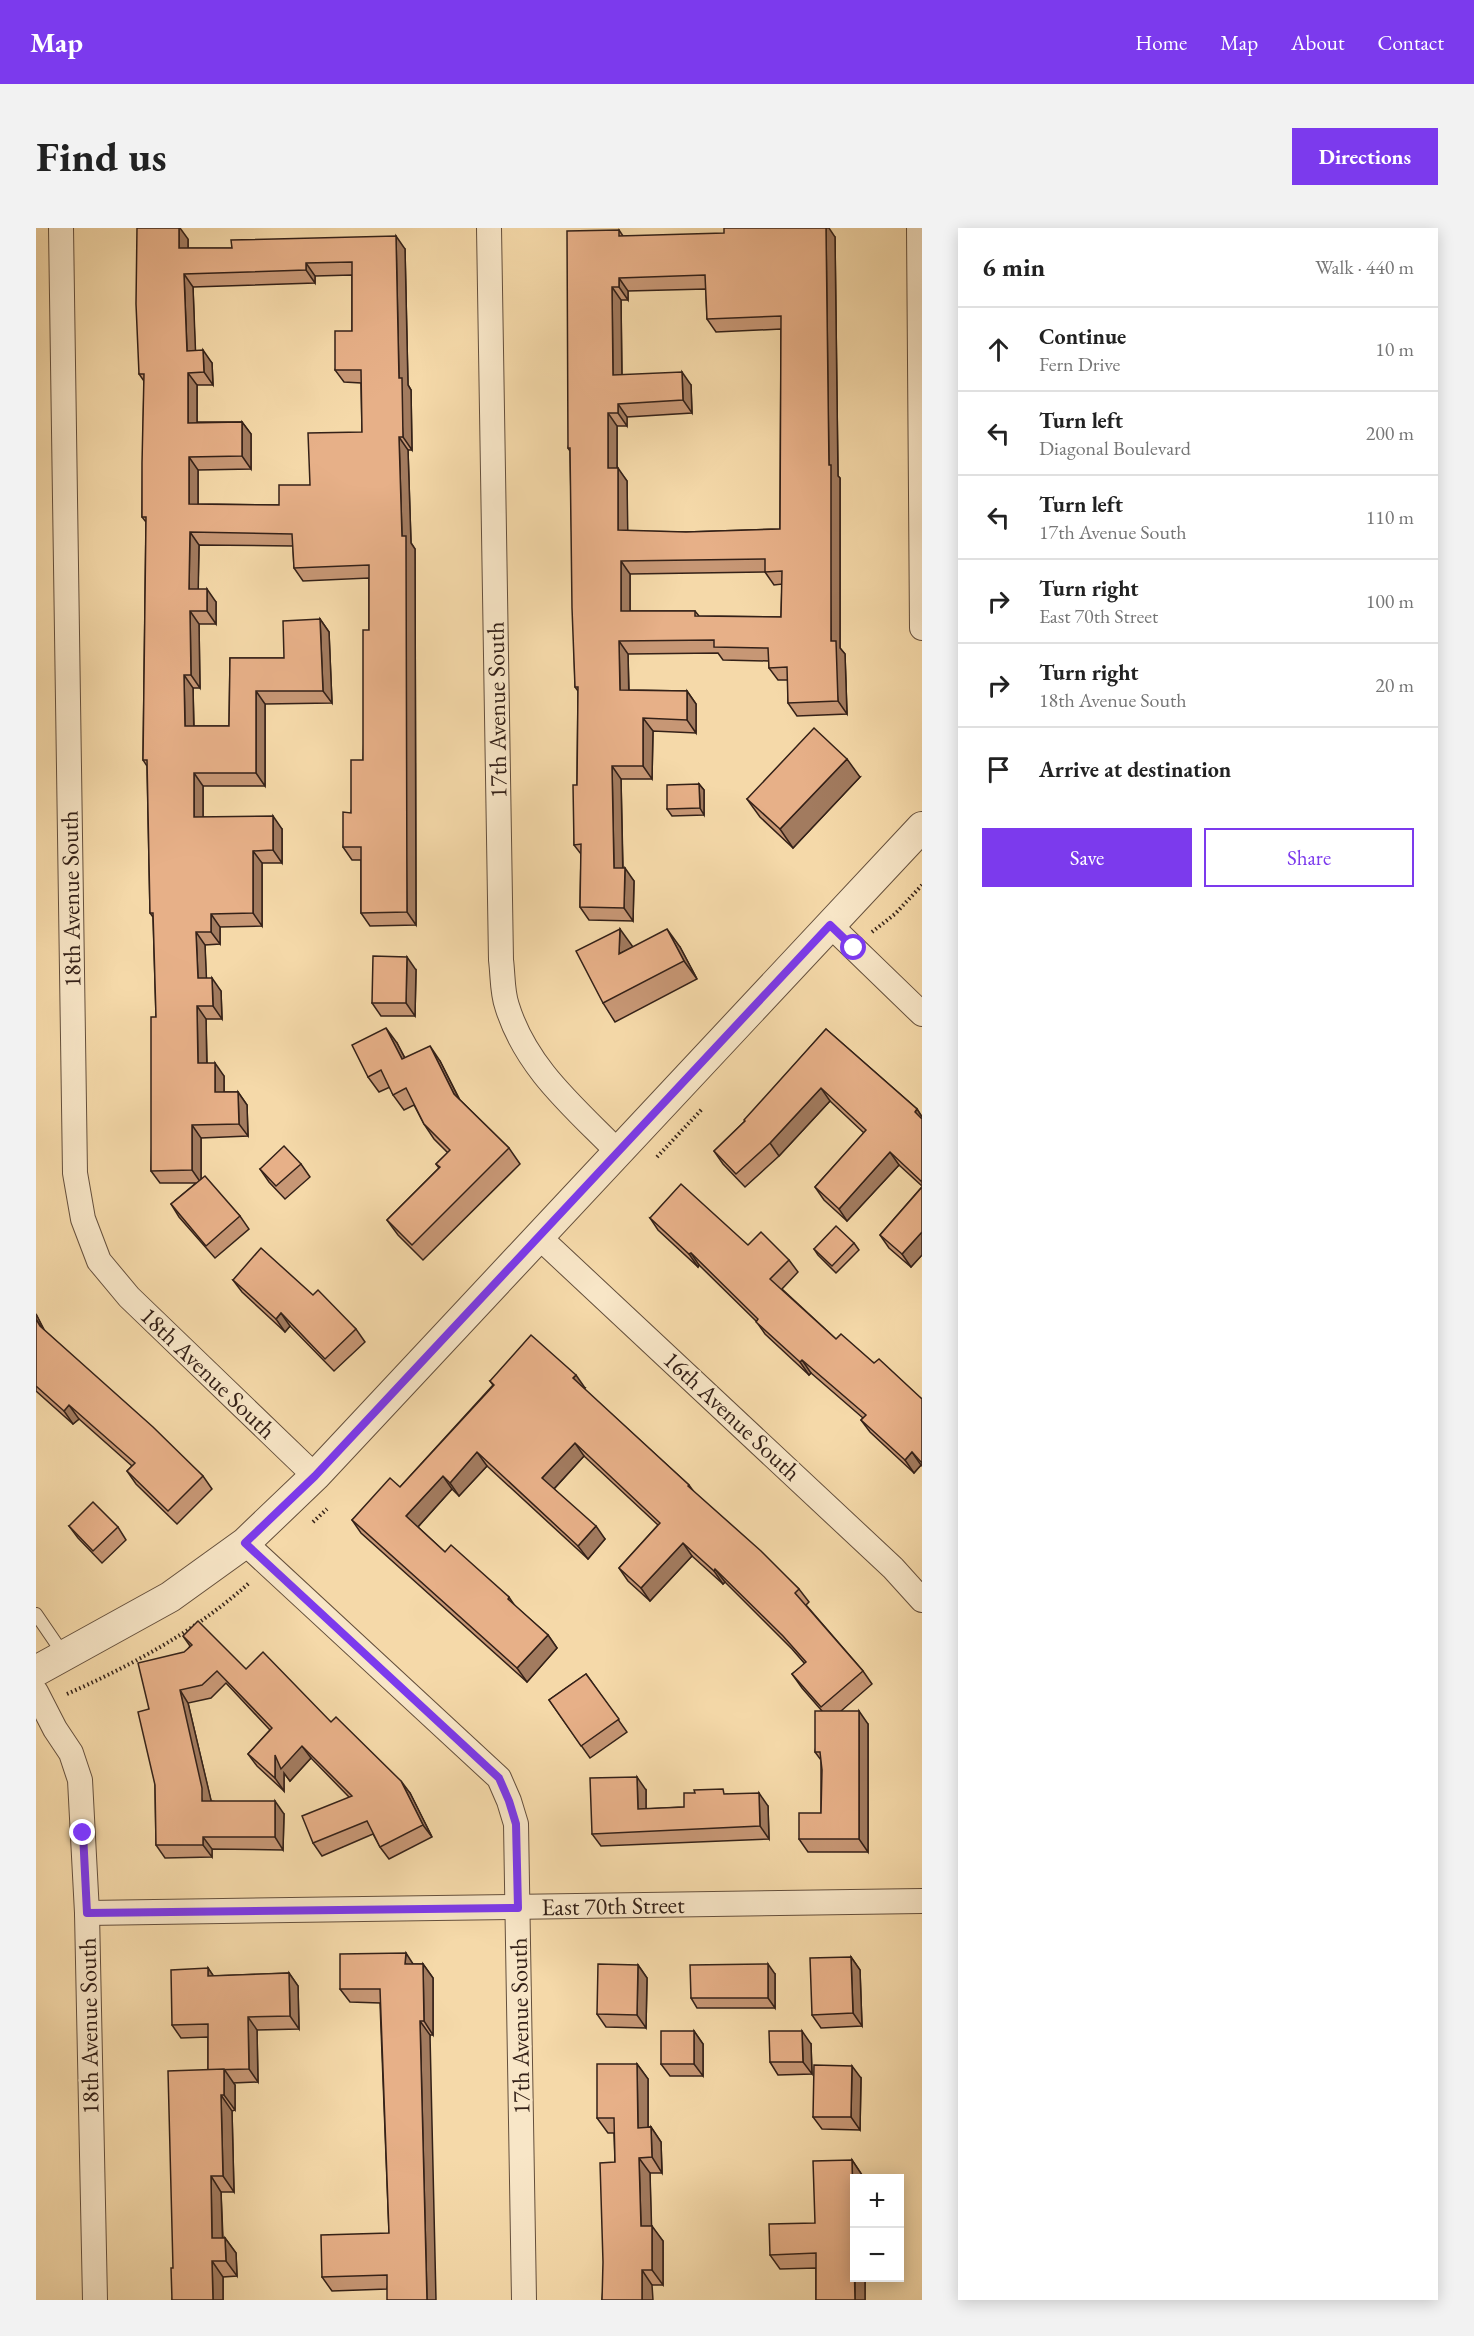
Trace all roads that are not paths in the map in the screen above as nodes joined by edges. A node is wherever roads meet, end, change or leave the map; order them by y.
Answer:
1 (62, 228) edge
2 (489, 228) edge
3 (919, 228) edge
4 (922, 628) edge
5 (922, 827) edge
6 (830, 925) junction
7 (922, 1014) edge
8 (618, 1152) junction
9 (538, 1236) junction
10 (315, 1476) junction
11 (245, 1543) junction
12 (922, 1600) edge
13 (36, 1614) edge
14 (64, 1655) junction
15 (36, 1671) edge
16 (36, 1692) edge
17 (922, 1901) edge
18 (518, 1908) junction
19 (87, 1913) junction
20 (95, 2300) edge
21 (524, 2300) edge

1 - 10 street, 18th Avenue South
2 - 8 street, 17th Avenue South
3 - 4 street
5 - 6 street
6 - 7 street
6 - 8 street
8 - 9 street
9 - 10 street
9 - 12 street, 16th Avenue South
10 - 11 street
11 - 14 street
11 - 18 street, 17th Avenue South
13 - 14 lane
14 - 15 street
16 - 19 street, 18th Avenue South
17 - 18 street, East 70th Street
18 - 19 street, East 70th Street
18 - 21 street, 17th Avenue South
19 - 20 street, 18th Avenue South

